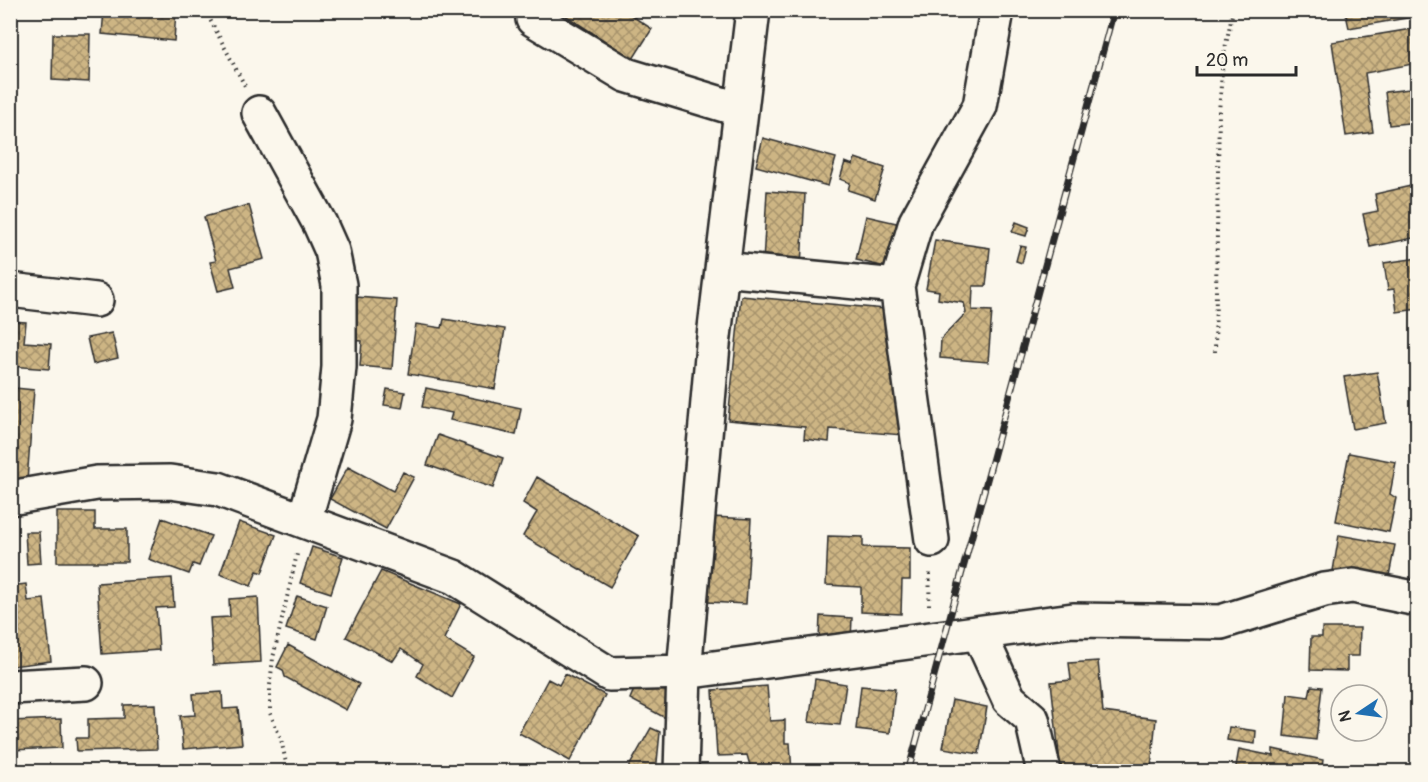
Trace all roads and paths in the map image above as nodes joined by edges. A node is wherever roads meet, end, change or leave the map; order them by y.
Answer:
1 (205, 10) edge
2 (753, 10) edge
3 (997, 10) edge
4 (1233, 10) edge
5 (533, 18) dead end
6 (741, 110) junction
7 (259, 113) joint
8 (722, 269) junction
9 (897, 286) junction
10 (10, 291) edge
11 (96, 300) dead end
12 (1215, 352) dead end
13 (10, 498) edge
14 (304, 521) junction
15 (932, 540) joint
16 (1418, 599) edge
17 (979, 633) junction
18 (927, 640) junction
19 (684, 672) junction
20 (86, 683) dead end
21 (10, 687) edge
22 (288, 771) edge
23 (681, 771) edge
24 (1044, 771) edge

1 - 7 path
2 - 6 street
3 - 9 street
4 - 12 path
5 - 6 street
6 - 8 street
7 - 14 street
8 - 9 street
8 - 19 street
9 - 15 street
10 - 11 street
13 - 14 street
14 - 19 street
14 - 22 path
15 - 18 path
16 - 17 street
17 - 18 street
17 - 24 street
18 - 19 street
19 - 23 street
20 - 21 street

